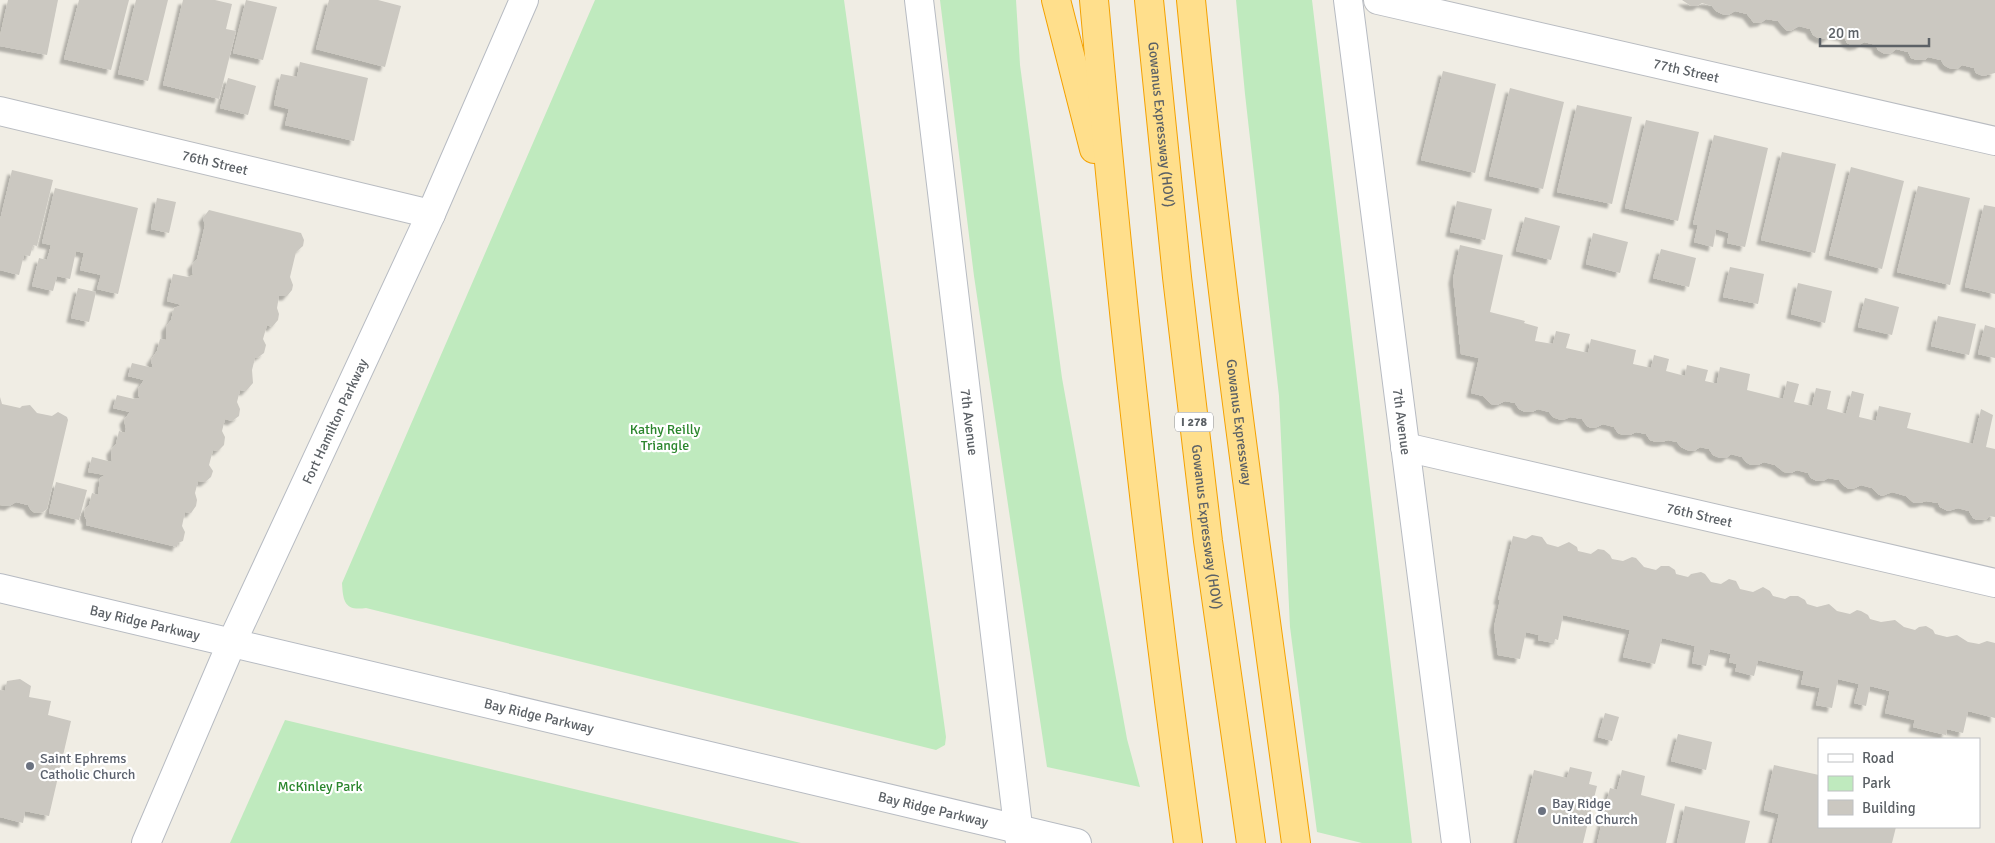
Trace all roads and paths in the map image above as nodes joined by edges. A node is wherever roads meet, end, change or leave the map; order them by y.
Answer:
1 (524, 0) edge
2 (919, 0) edge
3 (1056, 0) edge
4 (1094, 0) edge
5 (1149, 0) edge
6 (1191, 0) edge
7 (1348, 0) edge
8 (1378, 0) edge
9 (0, 111) edge
10 (1995, 141) edge
11 (431, 214) junction
12 (1114, 227) junction
13 (1405, 447) junction
14 (1995, 583) edge
15 (0, 588) edge
16 (232, 642) junction
17 (1019, 836) edge
18 (146, 843) edge
19 (1077, 843) edge
20 (1188, 843) edge
21 (1251, 843) edge
22 (1296, 843) edge
23 (1456, 843) edge

1 - 11 main road, Fort Hamilton Parkway
2 - 17 main road, 7th Avenue
3 - 12 highway
4 - 12 highway
5 - 21 highway, Gowanus Expressway (HOV) / I 278
6 - 22 highway, Gowanus Expressway
7 - 13 main road, 7th Avenue
8 - 10 main road, 77th Street
9 - 11 main road, 76th Street
11 - 16 main road, Fort Hamilton Parkway
12 - 20 highway
13 - 14 main road, 76th Street
13 - 23 main road, 7th Avenue
15 - 16 main road, Bay Ridge Parkway
16 - 17 main road, Bay Ridge Parkway
16 - 18 main road, Fort Hamilton Parkway
17 - 19 main road, Bay Ridge Parkway

